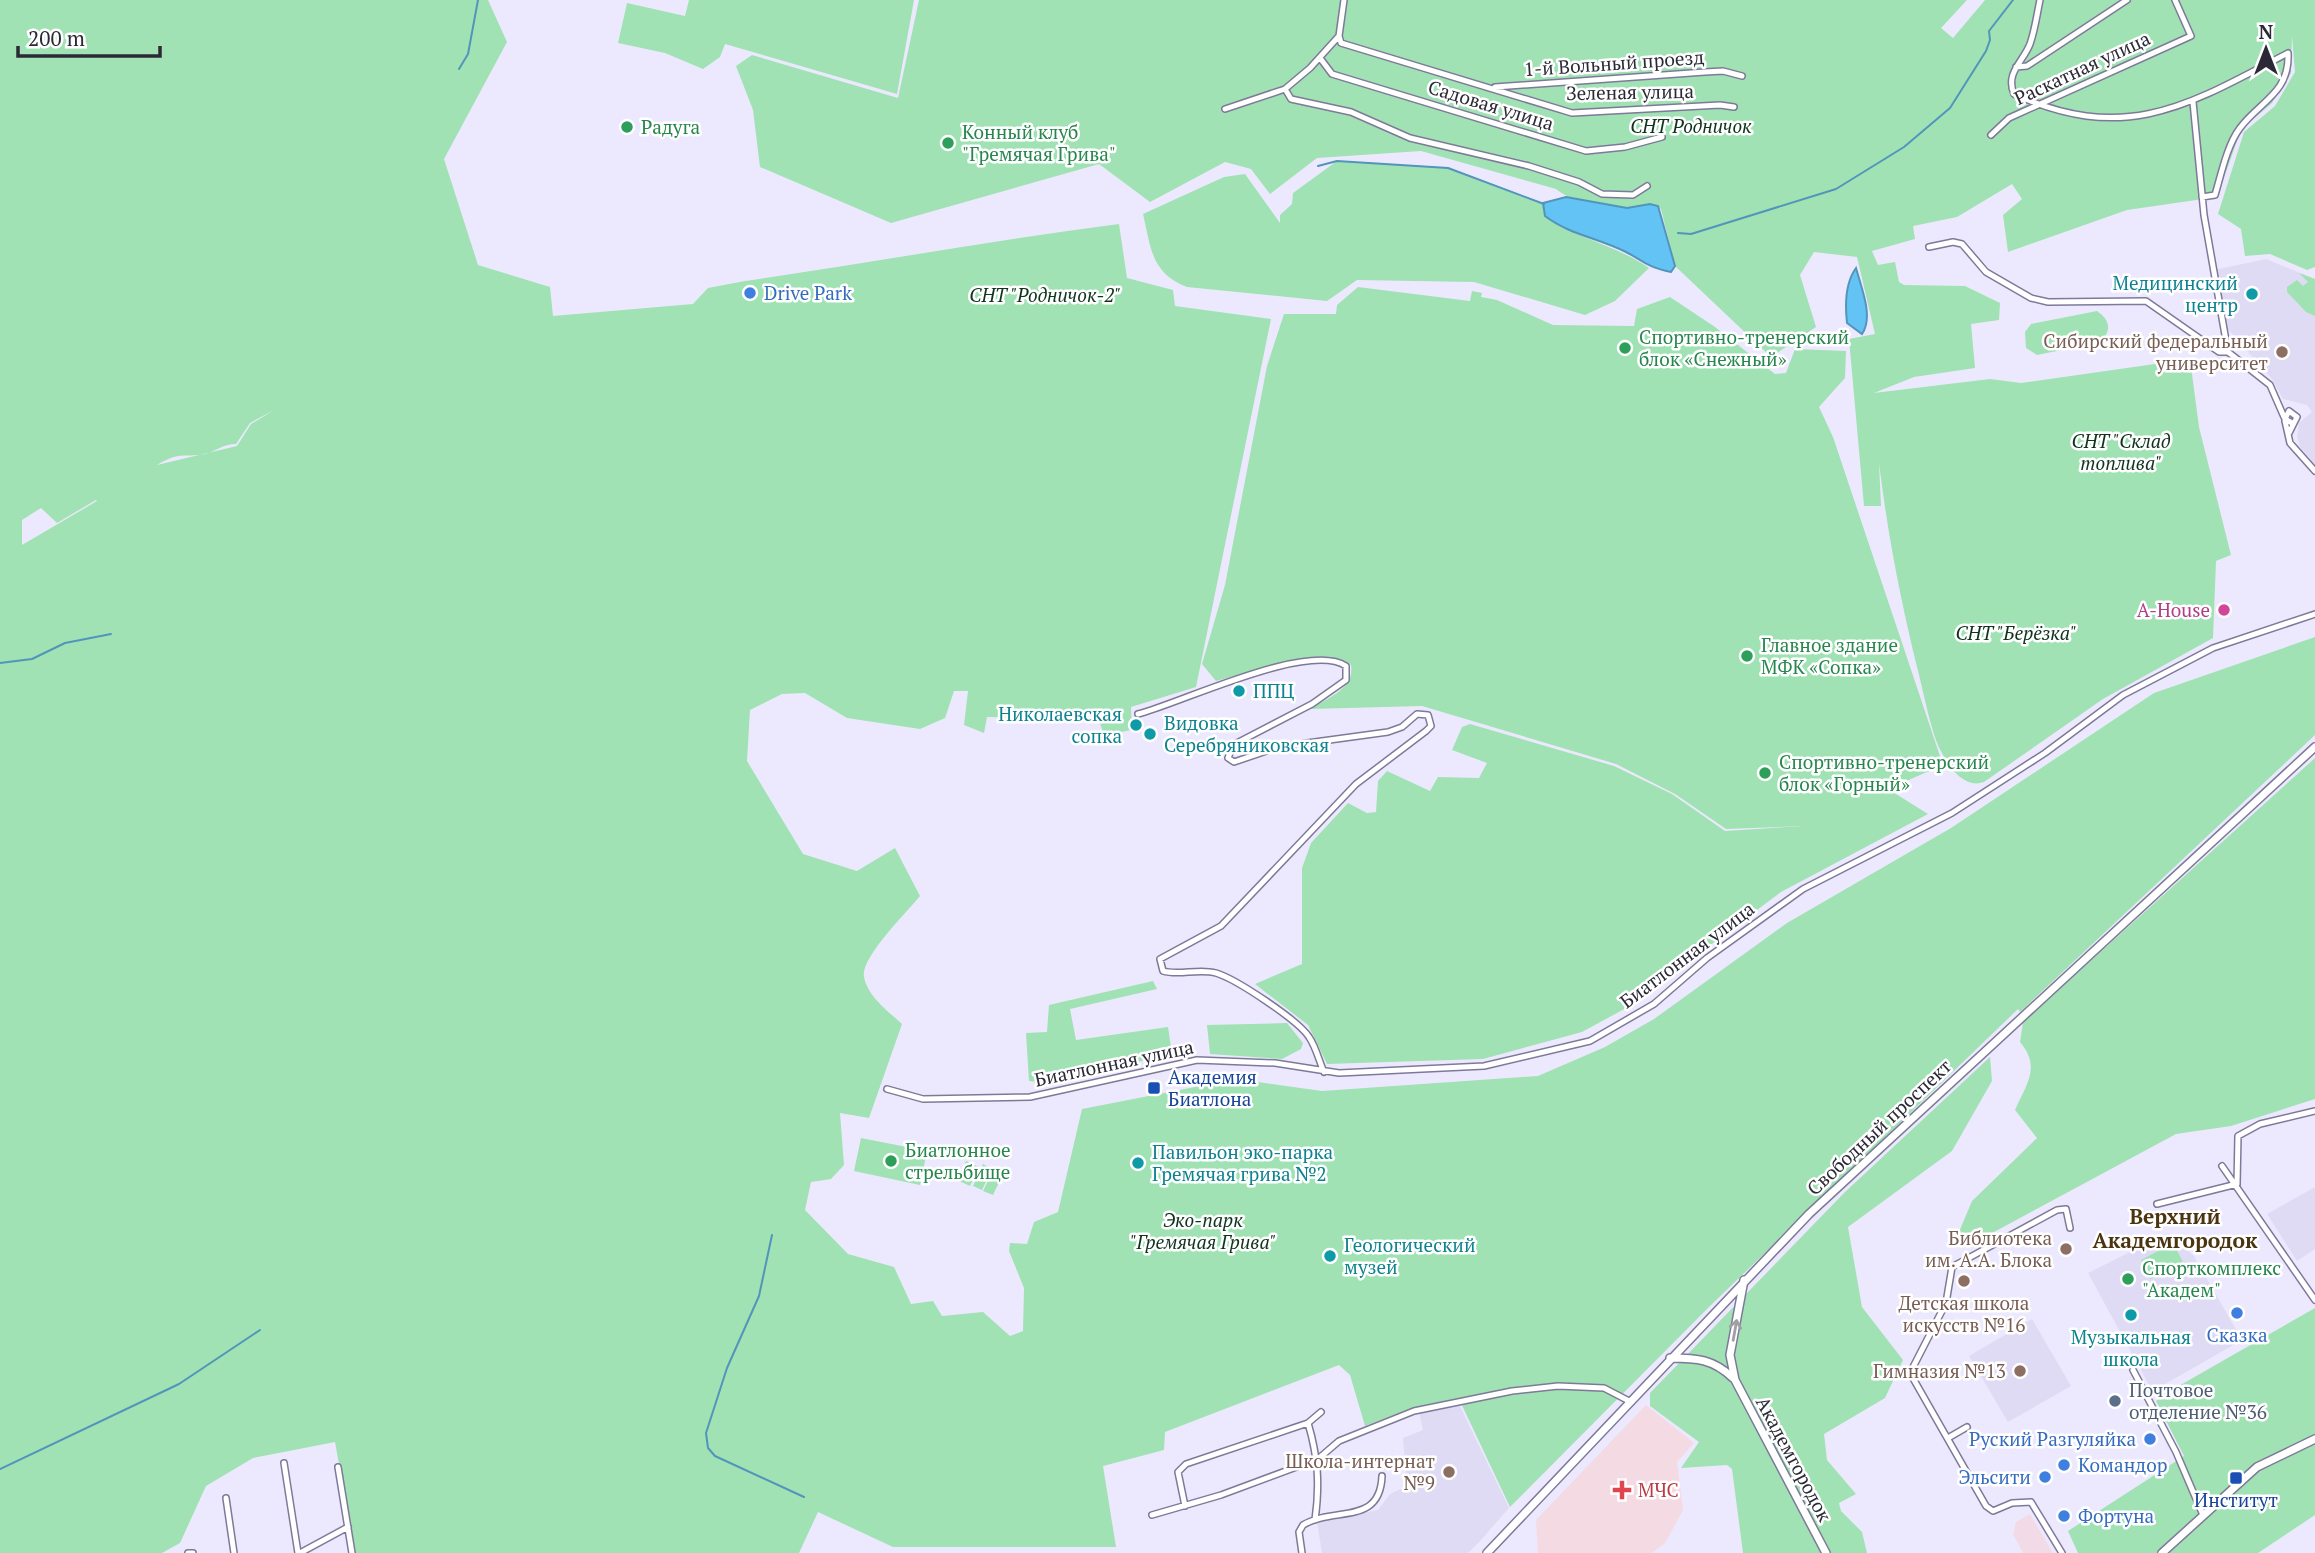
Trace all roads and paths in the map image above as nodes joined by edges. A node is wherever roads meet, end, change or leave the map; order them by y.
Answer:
1 (1344, 0) edge
2 (2040, 0) edge
3 (2127, 0) edge
4 (2175, 0) edge
5 (1339, 36) junction
6 (1320, 58) junction
7 (2016, 66) junction
8 (1742, 76) dead end
9 (1488, 88) junction
10 (1285, 89) junction
11 (2193, 102) junction
12 (2039, 105) junction
13 (1734, 107) dead end
14 (1226, 109) dead end
15 (1991, 135) dead end
16 (1662, 137) dead end
17 (1647, 186) dead end
18 (2202, 197) junction
19 (1929, 247) dead end
20 (2228, 352) junction
21 (2280, 406) junction
22 (2289, 411) junction
23 (2287, 420) junction
24 (2315, 471) edge
25 (2315, 614) edge
26 (1138, 714) dead end
27 (2315, 747) edge
28 (1324, 1072) junction
29 (887, 1090) dead end
30 (2315, 1111) edge
31 (2222, 1166) dead end
32 (2237, 1184) junction
33 (2157, 1204) dead end
34 (2070, 1228) dead end
35 (1744, 1280) junction
36 (2315, 1300) edge
37 (1670, 1358) junction
38 (2133, 1370) dead end
39 (1735, 1380) junction
40 (1629, 1401) junction
41 (1321, 1412) dead end
42 (1308, 1423) junction
43 (1967, 1427) dead end
44 (1948, 1438) junction
45 (2315, 1439) edge
46 (1318, 1459) junction
47 (284, 1463) dead end
48 (338, 1467) dead end
49 (1382, 1476) dead end
50 (226, 1498) dead end
51 (1185, 1506) junction
52 (1152, 1515) dead end
53 (2203, 1515) junction
54 (1315, 1520) junction
55 (348, 1528) junction
56 (234, 1553) edge
57 (299, 1553) edge
58 (352, 1553) edge
59 (1302, 1553) edge
60 (1487, 1553) edge
61 (1826, 1553) edge
62 (2062, 1553) edge
63 (2162, 1553) edge

1 - 5 street
2 - 7 street
3 - 7 street
4 - 12 street, Раскатная улица
5 - 6 street
5 - 9 street, Зеленая улица
6 - 10 street
6 - 16 street, Садовая улица
7 - 12 street
8 - 9 street, 1-й Вольный проезд
9 - 13 street, Зеленая улица
10 - 14 street
10 - 17 street
11 - 12 street
11 - 18 street
11 - 18 street
12 - 15 street, Раскатная улица
18 - 20 street
19 - 20 street
20 - 21 street
21 - 22 street
21 - 23 street
22 - 23 street
22 - 23 street
23 - 24 street
25 - 28 street, Биатлонная улица
26 - 28 street
27 - 35 main road, Свободный проспект
28 - 29 street, Биатлонная улица
30 - 32 street
31 - 32 street
32 - 33 street
32 - 36 street
34 - 44 street
35 - 37 main road, Свободный проспект
39 -> 35 main road
37 - 39 main road
37 - 40 main road, Свободный проспект
38 - 53 street
39 - 61 main road, Академгородок
40 - 46 street
40 - 60 main road, Свободный проспект
41 - 42 street
42 - 46 street
42 - 51 street
43 - 44 street
44 - 62 street
45 - 53 main road
46 - 51 street
46 - 54 street
47 - 57 street
48 - 55 street
49 - 54 street
50 - 56 street
51 - 52 street
53 - 63 main road
54 - 59 street
55 - 57 street
55 - 58 street

